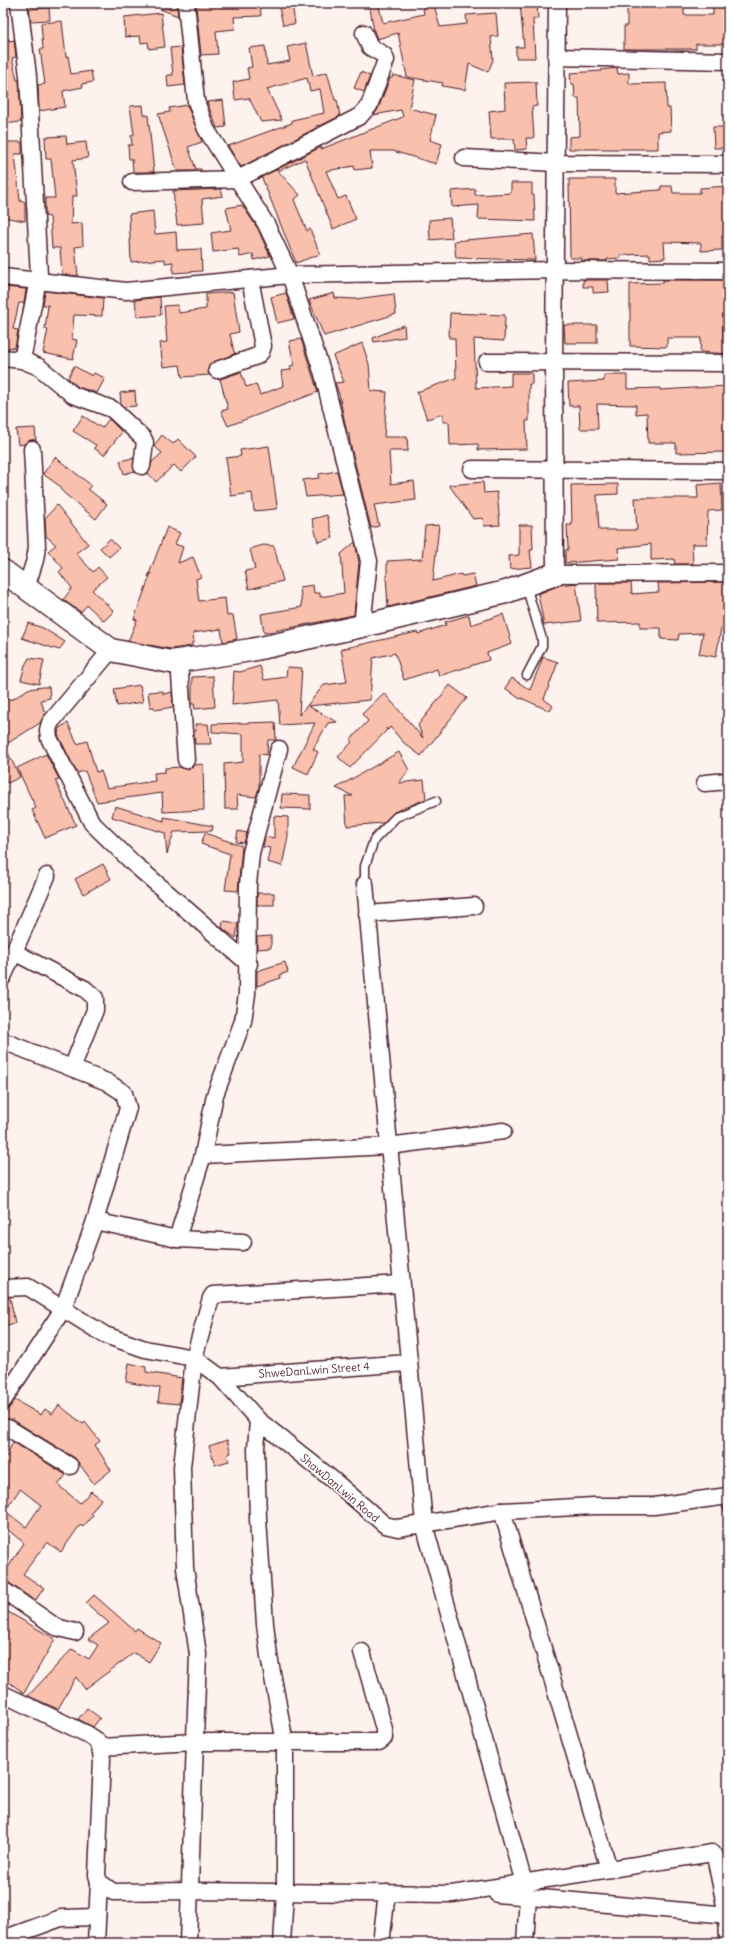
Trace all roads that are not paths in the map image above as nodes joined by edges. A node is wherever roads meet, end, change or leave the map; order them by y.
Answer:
1 (19, 3) edge
2 (186, 3) edge
3 (557, 3) edge
4 (364, 33) dead end
5 (556, 57) junction
6 (728, 61) edge
7 (464, 158) dead end
8 (556, 163) junction
9 (728, 164) edge
10 (238, 179) junction
11 (132, 182) dead end
12 (556, 270) junction
13 (728, 271) edge
14 (290, 275) junction
15 (3, 277) edge
16 (250, 279) junction
17 (38, 282) junction
18 (3, 358) edge
19 (22, 360) junction
20 (487, 362) dead end
21 (554, 362) junction
22 (728, 363) edge
23 (217, 370) dead end
24 (32, 449) dead end
25 (142, 466) dead end
26 (472, 469) dead end
27 (556, 470) junction
28 (728, 471) edge
29 (3, 571) edge
30 (555, 574) junction
31 (728, 574) edge
32 (526, 585) junction
33 (26, 588) junction
34 (362, 626) junction
35 (111, 650) junction
36 (179, 661) junction
37 (527, 675) dead end
38 (279, 749) dead end
39 (186, 760) dead end
40 (728, 781) edge
41 (705, 783) dead end
42 (436, 802) dead end
43 (47, 876) dead end
44 (364, 884) joint
45 (474, 906) dead end
46 (367, 914) junction
47 (14, 952) junction
48 (249, 964) junction
49 (3, 977) edge
50 (3, 1041) edge
51 (72, 1068) junction
52 (504, 1131) dead end
53 (389, 1146) junction
54 (203, 1154) junction
55 (95, 1221) junction
56 (177, 1240) junction
57 (243, 1242) dead end
58 (401, 1284) junction
59 (3, 1288) edge
60 (63, 1309) junction
61 (194, 1358) junction
62 (408, 1363) junction
63 (220, 1377) junction
64 (3, 1401) edge
65 (258, 1420) junction
66 (3, 1427) edge
67 (70, 1466) dead end
68 (727, 1500) edge
69 (502, 1511) junction
70 (424, 1524) junction
71 (3, 1590) edge
72 (75, 1632) dead end
73 (362, 1652) dead end
74 (3, 1694) edge
75 (195, 1742) junction
76 (285, 1743) junction
77 (100, 1747) junction
78 (609, 1869) junction
79 (99, 1882) junction
80 (526, 1890) junction
81 (191, 1891) junction
82 (285, 1893) junction
83 (387, 1893) junction
84 (728, 1915) edge
85 (97, 1917) junction
86 (3, 1939) edge
87 (728, 1942) edge
88 (96, 1943) edge
89 (188, 1943) edge
90 (282, 1943) edge
91 (381, 1943) edge
92 (525, 1943) edge

1 - 17 street
2 - 10 street
3 - 5 street
4 - 10 street
5 - 6 street
5 - 8 street
7 - 8 street
8 - 9 street
8 - 12 street
10 - 11 street
10 - 14 street
12 - 13 street
12 - 14 street
12 - 21 street
14 - 16 street
14 - 34 street
15 - 17 street
16 - 17 street
16 - 23 street
17 - 19 street
18 - 19 street
19 - 25 street
20 - 21 street
21 - 22 street
21 - 27 street
24 - 33 street
26 - 27 street
27 - 28 street
27 - 30 street
29 - 33 street
30 - 31 street
30 - 32 street
32 - 34 street
32 - 37 lane
33 - 35 street
34 - 36 street
35 - 36 street
35 - 48 street
36 - 39 street
38 - 48 street
40 - 41 street
42 - 44 lane
43 - 47 street
44 - 46 street
45 - 46 street
46 - 53 street
47 - 49 street
47 - 51 street
48 - 54 street
50 - 51 street
51 - 55 street
52 - 53 street
53 - 54 street
53 - 58 street
54 - 56 street
55 - 56 street
55 - 60 street
56 - 57 street
58 - 61 street
58 - 62 street
59 - 60 street, ShawDanLwin Road
60 - 61 street, ShawDanLwin Road
60 - 64 street
61 - 63 street, ShawDanLwin Road
61 - 75 street
62 - 63 street, ShweDanLwin Street 4
62 - 70 street
63 - 65 street, ShawDanLwin Road
65 - 70 street, ShawDanLwin Road
65 - 76 street
66 - 67 street
68 - 69 street, ShawDanLwin Road
69 - 70 street, ShawDanLwin Road
69 - 78 street
70 - 80 street
71 - 72 street
73 - 76 street
74 - 77 street
75 - 76 street
75 - 77 street
75 - 81 street
76 - 82 street
77 - 79 street
78 - 80 street
78 - 84 street
79 - 81 street
79 - 85 street
80 - 83 street
80 - 84 street
80 - 92 street
81 - 82 street
81 - 89 street
82 - 83 street
82 - 90 street
83 - 91 street
84 - 87 street
85 - 86 street
85 - 88 street

